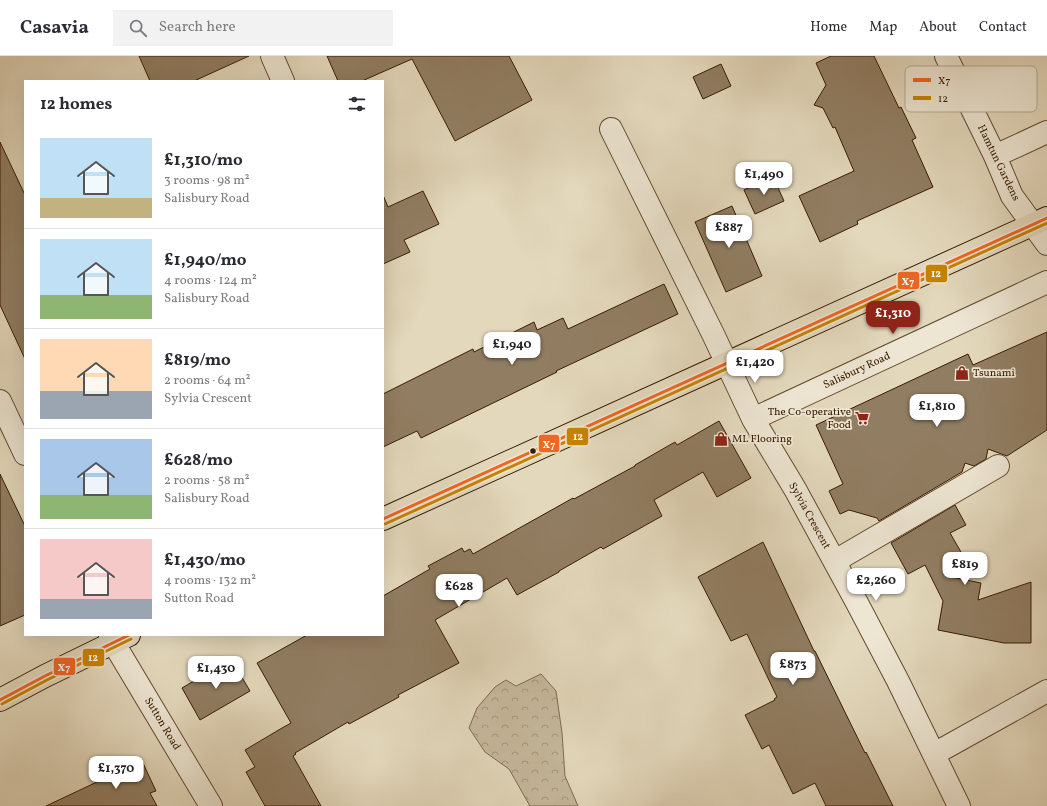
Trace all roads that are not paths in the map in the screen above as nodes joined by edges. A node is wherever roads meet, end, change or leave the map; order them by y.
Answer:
1 (272, 56) edge
2 (946, 56) edge
3 (951, 66) edge
4 (283, 80) edge
5 (973, 112) edge
6 (612, 129) dead end
7 (1047, 132) edge
8 (995, 156) junction
9 (1040, 222) edge
10 (1047, 244) edge
11 (1047, 282) edge
12 (727, 363) junction
13 (0, 401) edge
14 (753, 419) junction
15 (24, 452) edge
16 (998, 466) dead end
17 (384, 519) edge
18 (835, 561) junction
19 (117, 637) edge
20 (1047, 691) edge
21 (0, 700) edge
22 (934, 754) junction
23 (211, 806) edge
24 (959, 806) edge

1 - 4 street
2 - 3 street, Hamtun Gardens
5 - 8 street, Hamtun Gardens
6 - 12 street, Sylvia Crescent
7 - 8 street
8 - 9 street, Hamtun Gardens
9 - 10 street
9 - 12 main road
11 - 14 street, Salisbury Road
12 - 14 street, Sylvia Crescent
12 - 17 main road
13 - 15 street
14 - 18 street, Sylvia Crescent
16 - 18 street
18 - 22 street, Sylvia Crescent
19 - 21 main road
19 - 23 street, Sutton Road
20 - 22 street
22 - 24 street, Sylvia Crescent

